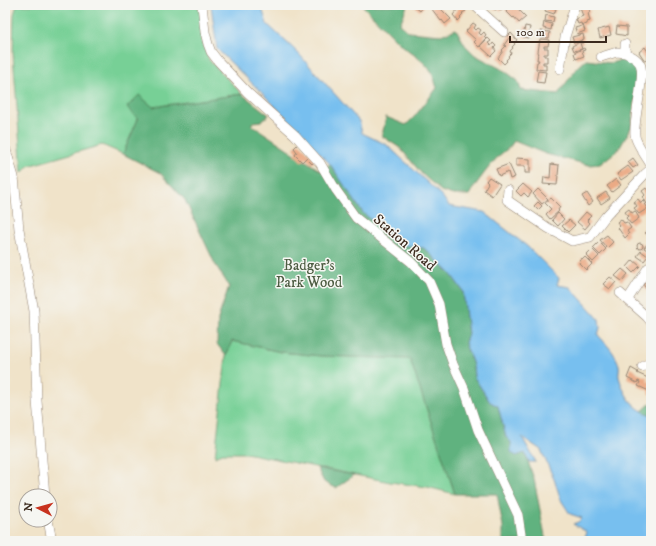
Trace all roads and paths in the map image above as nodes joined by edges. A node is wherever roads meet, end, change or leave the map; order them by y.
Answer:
1 (202, 5) edge
2 (474, 5) edge
3 (575, 5) edge
4 (504, 32) dead end
5 (601, 57) dead end
6 (560, 69) dead end
7 (6, 150) edge
8 (651, 165) edge
9 (651, 169) edge
10 (13, 177) edge
11 (508, 190) dead end
12 (651, 266) edge
13 (620, 293) dead end
14 (628, 299) junction
15 (651, 322) edge
16 (651, 362) edge
17 (642, 367) dead end
18 (44, 488) edge
19 (50, 528) edge
20 (52, 541) edge
21 (522, 541) edge

1 - 21 street, Station Road
2 - 4 street
3 - 6 street
5 - 8 street
7 - 10 street
9 - 11 street
10 - 18 street
12 - 14 street
13 - 14 street
14 - 15 street
16 - 17 street
19 - 20 street

